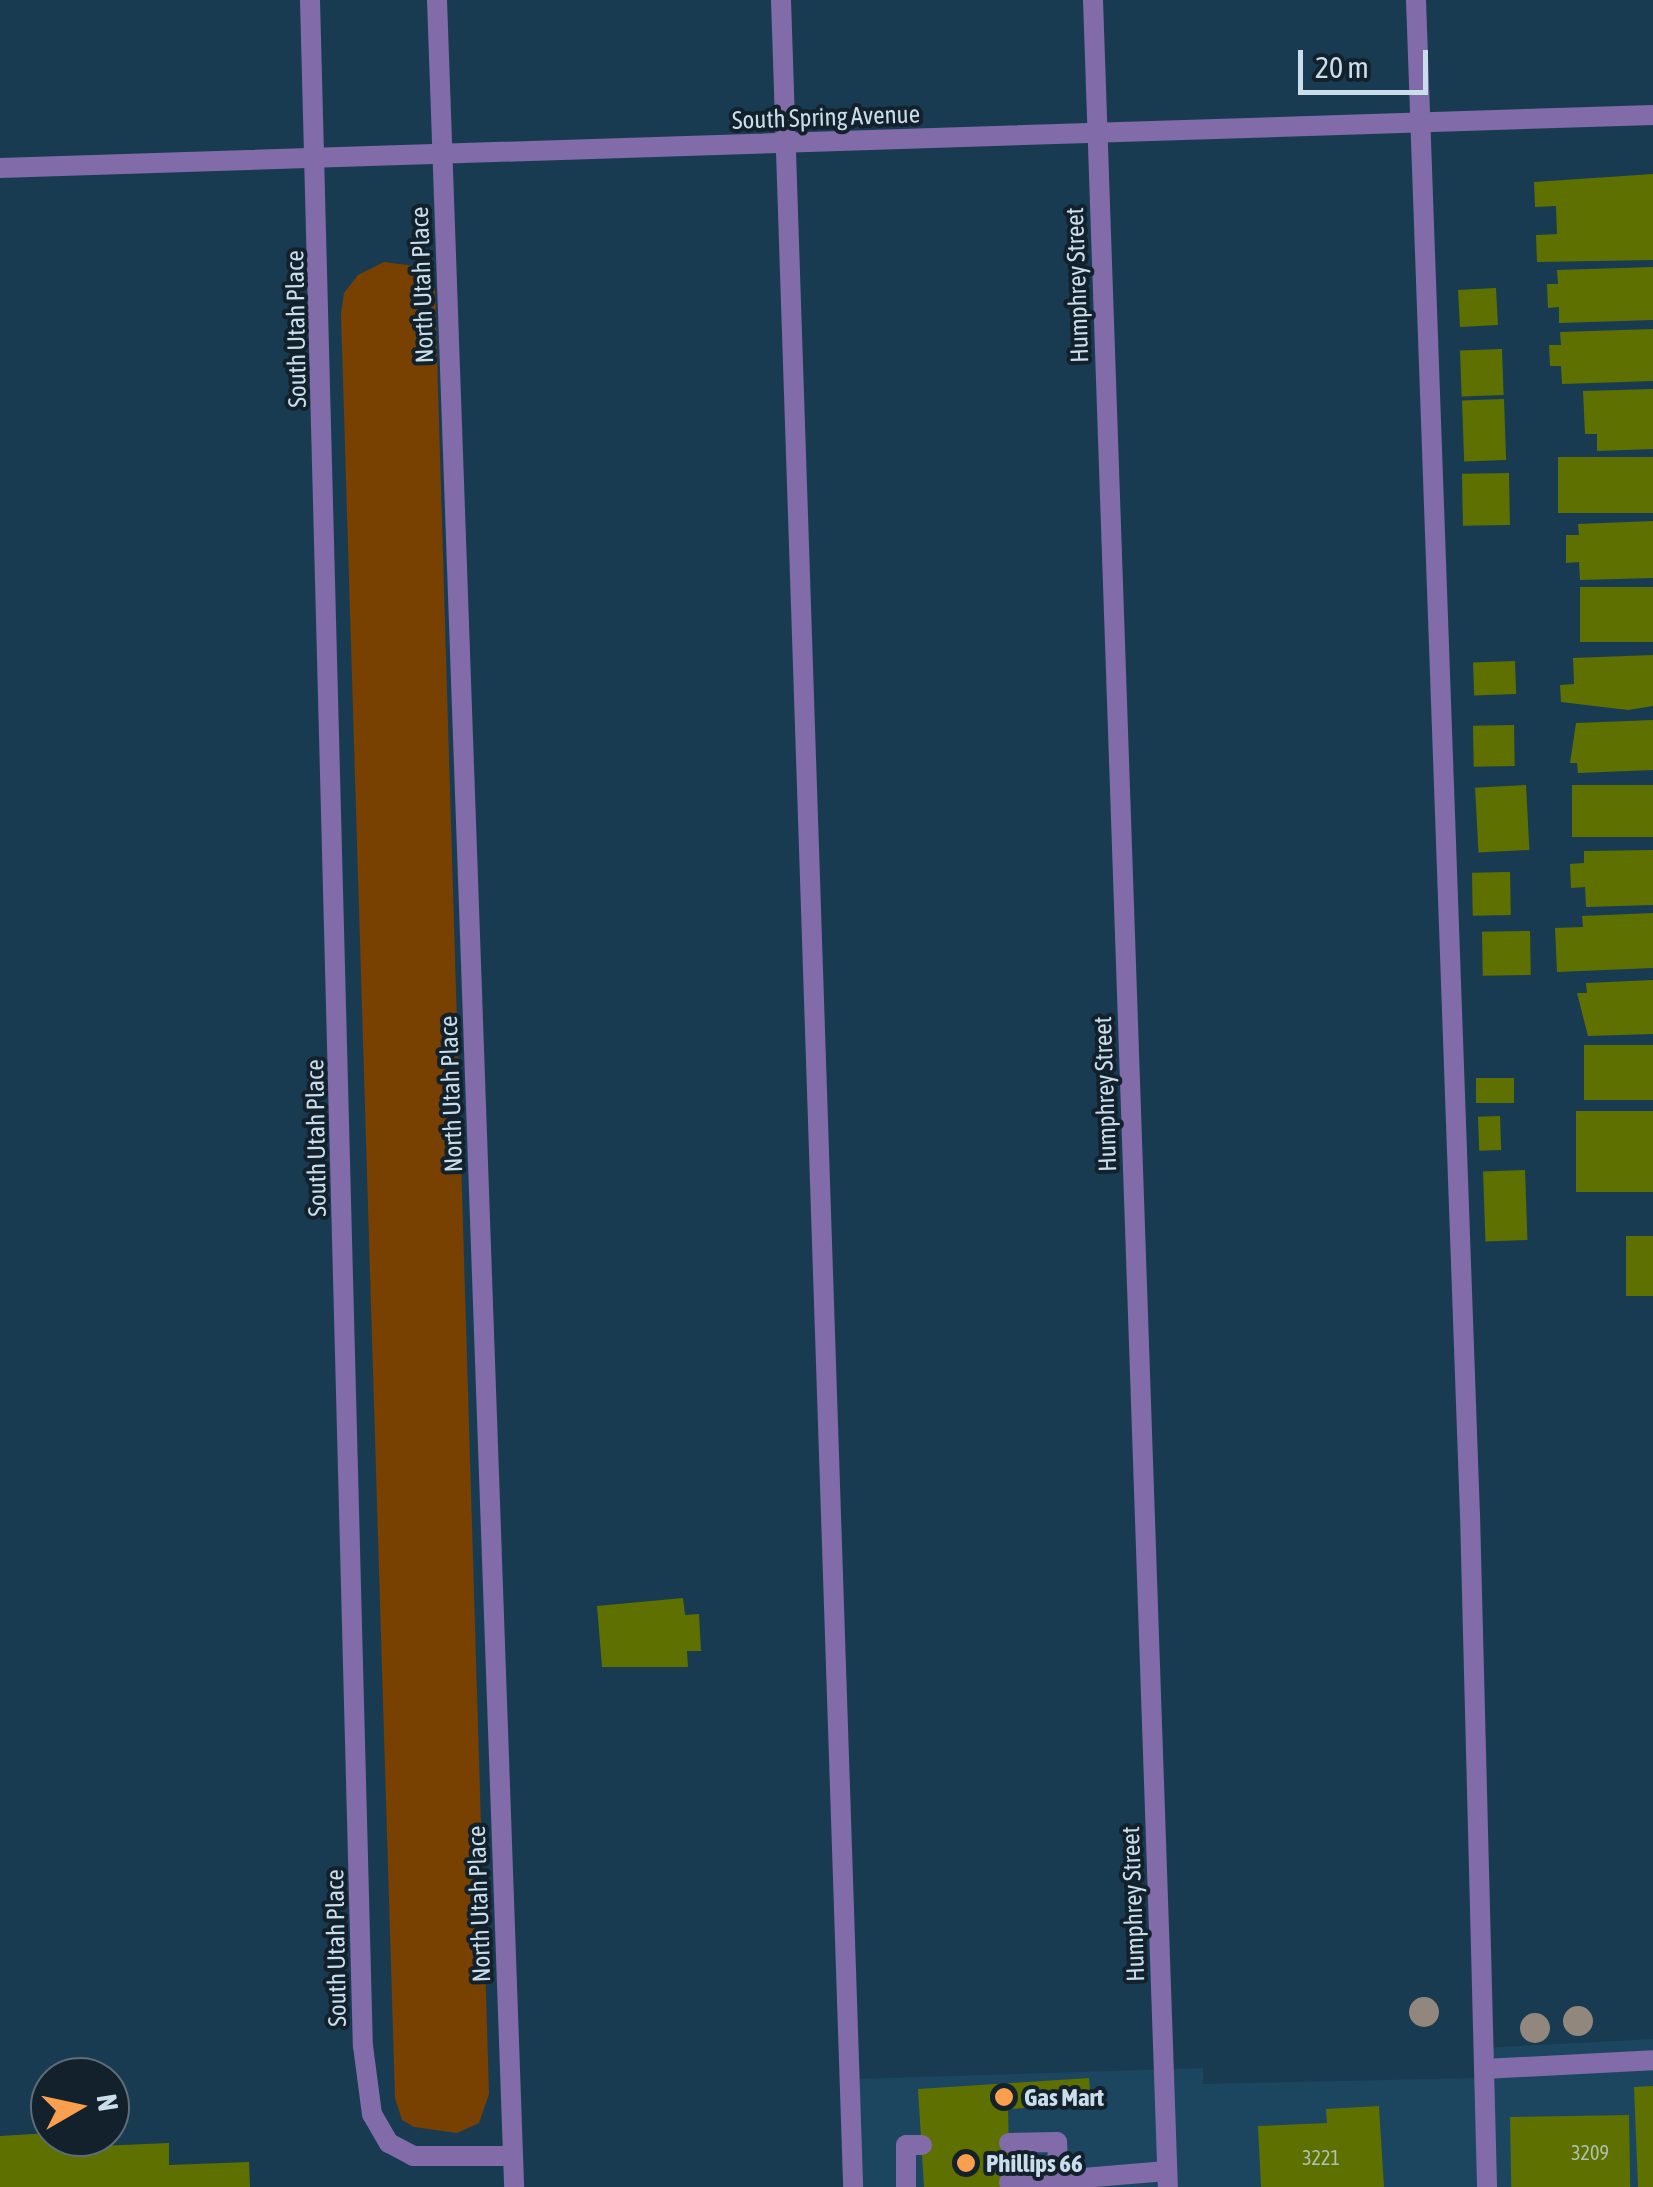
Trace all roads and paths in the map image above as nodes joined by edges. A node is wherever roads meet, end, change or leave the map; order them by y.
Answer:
1 (310, 0) edge
2 (438, 0) edge
3 (781, 0) edge
4 (1093, 0) edge
5 (1416, 0) edge
6 (1653, 115) edge
7 (1419, 123) junction
8 (1097, 133) junction
9 (785, 143) junction
10 (442, 154) junction
11 (317, 158) junction
12 (0, 168) edge
13 (1653, 2060) edge
14 (1484, 2069) junction
15 (1009, 2143) dead end
16 (922, 2145) dead end
17 (514, 2156) junction
18 (1168, 2179) edge
19 (1010, 2182) dead end
20 (1058, 2184) edge
21 (514, 2187) edge
22 (852, 2187) edge
23 (906, 2187) edge
24 (1487, 2187) edge

1 - 11 street, South Utah Place
2 - 10 street, North Utah Place
3 - 9 street
4 - 8 street, Humphrey Street
5 - 7 street
6 - 7 street, South Spring Avenue
7 - 8 street, South Spring Avenue
7 - 14 street
8 - 9 street, South Spring Avenue
8 - 18 street, Humphrey Street
9 - 10 street, South Spring Avenue
9 - 22 street
10 - 11 street, South Spring Avenue
10 - 17 street, North Utah Place
11 - 12 street, South Spring Avenue
11 - 17 street, South Utah Place
13 - 14 street
14 - 24 street
15 - 20 street
16 - 23 street
17 - 21 street, North Utah Place
18 - 20 street
19 - 20 street

